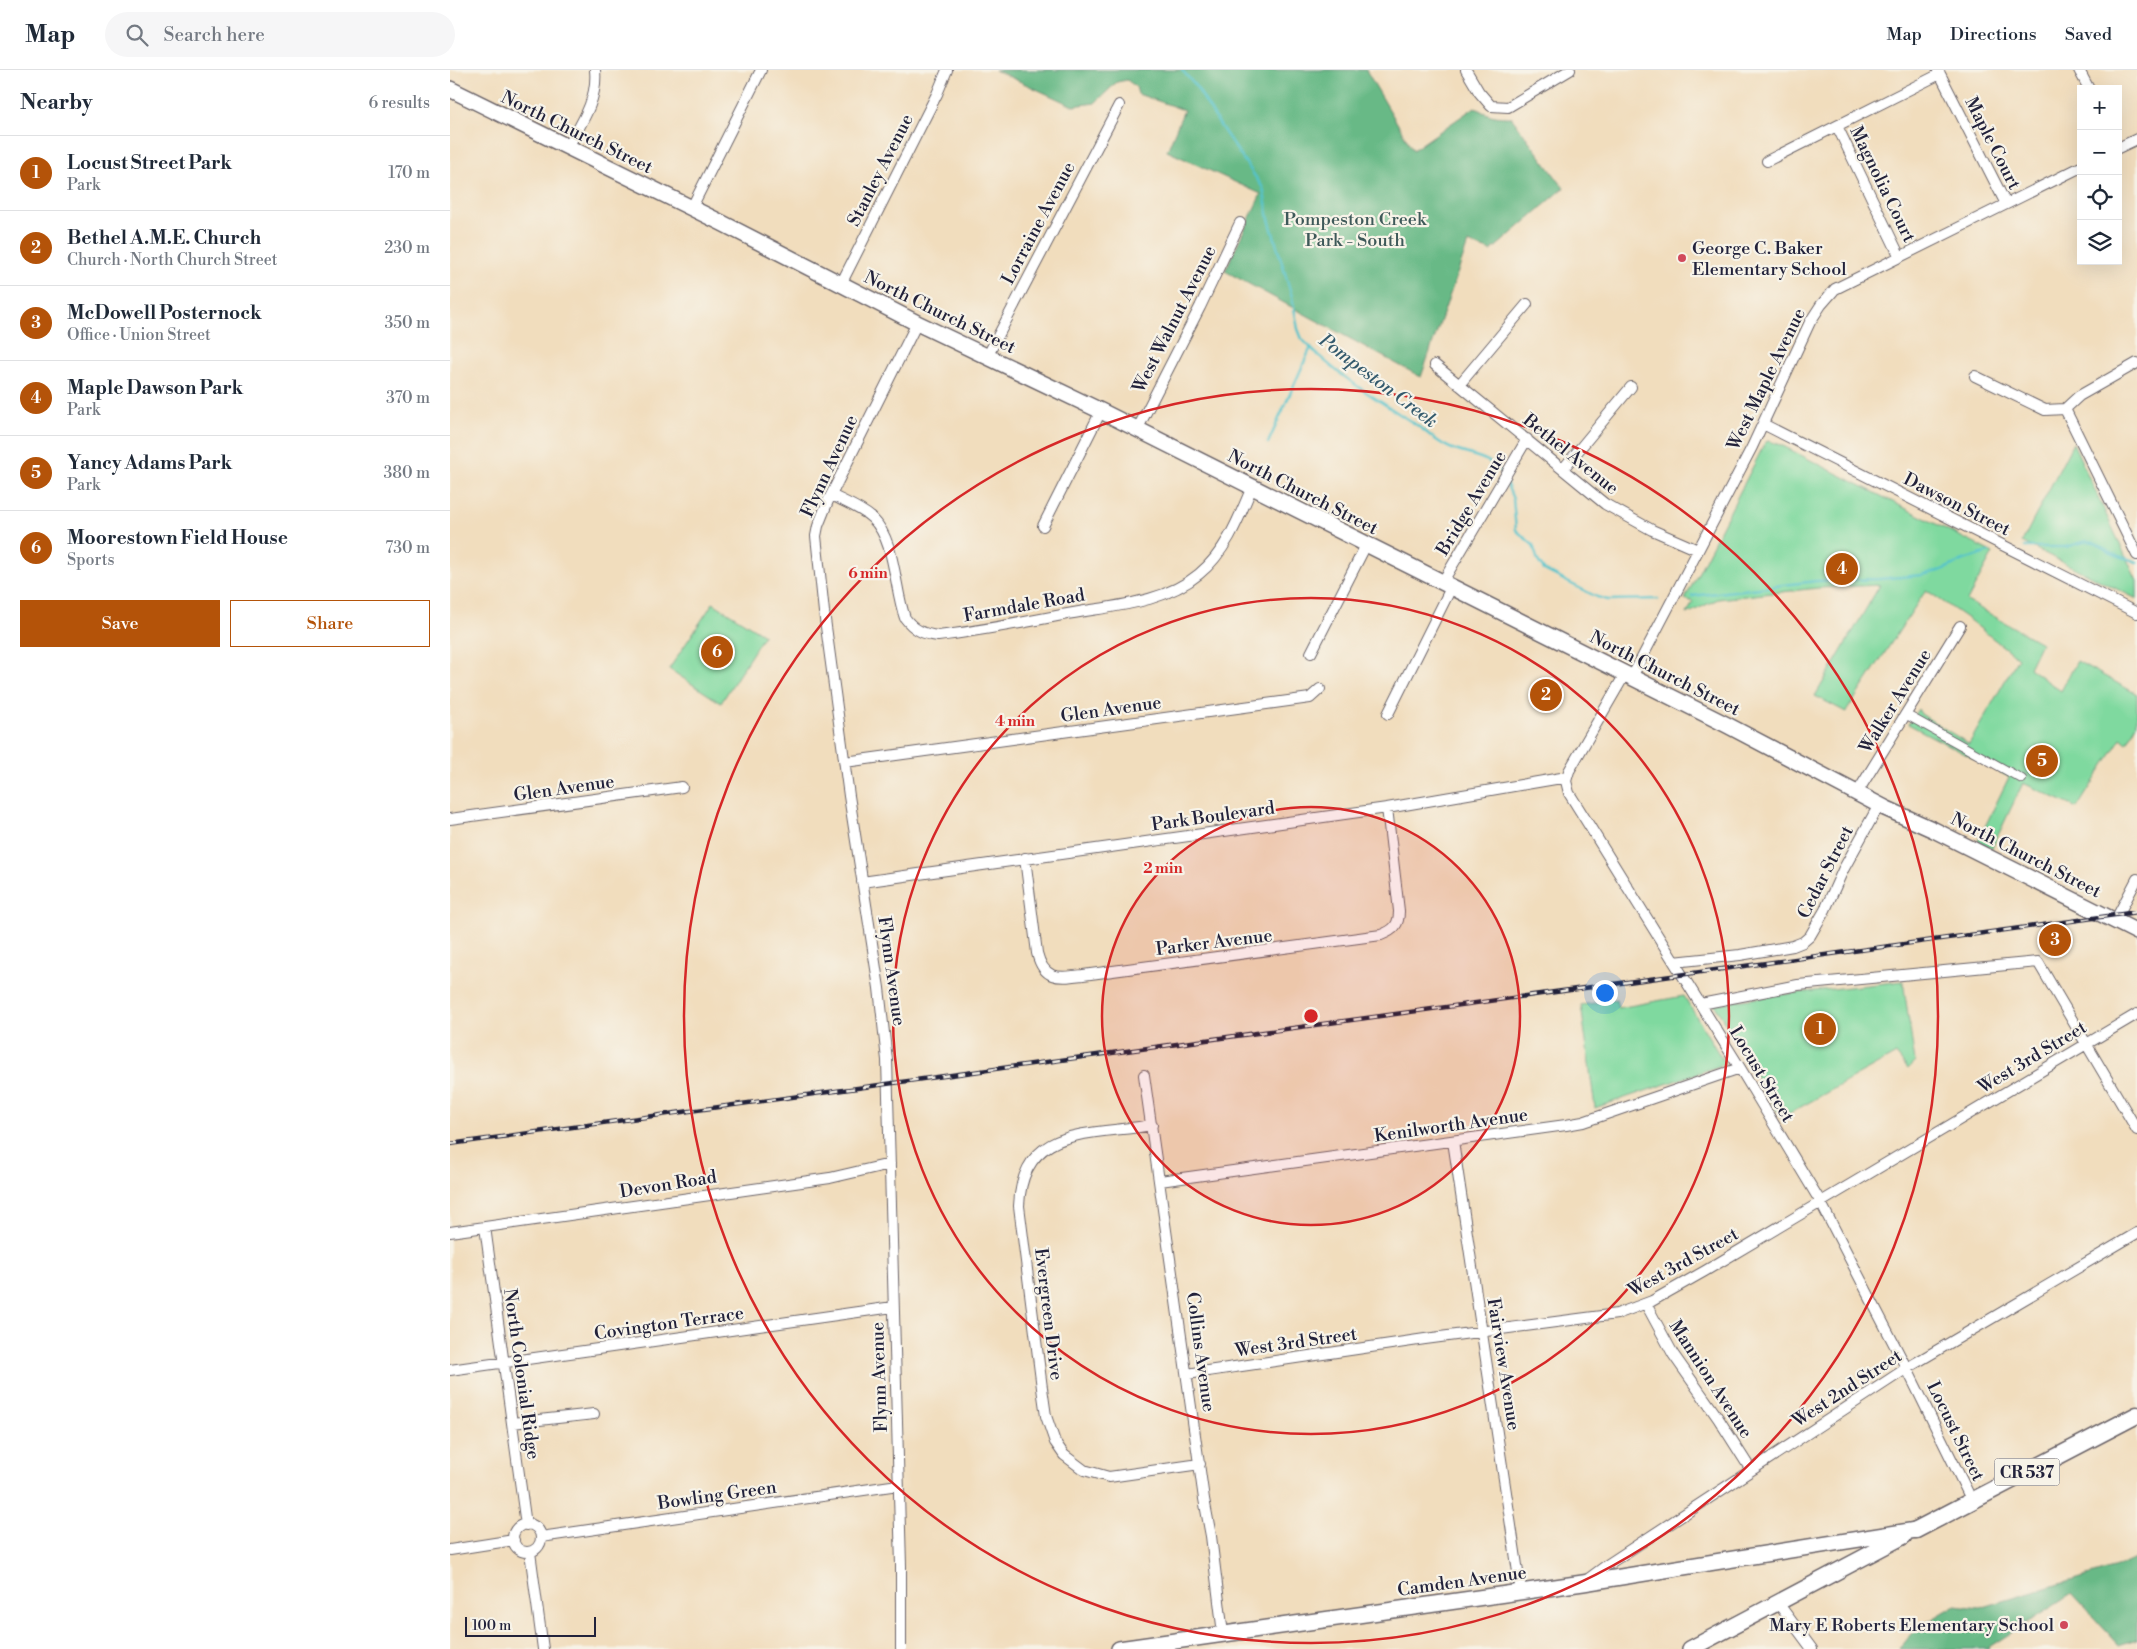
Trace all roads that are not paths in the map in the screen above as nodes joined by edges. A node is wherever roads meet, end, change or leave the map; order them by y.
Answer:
1 (595, 70) edge
2 (761, 70) edge
3 (947, 70) edge
4 (1466, 70) edge
5 (1570, 70) edge
6 (2079, 70) edge
7 (1939, 72) edge
8 (2086, 85) edge
9 (450, 89) edge
10 (1119, 105) dead end
11 (1837, 126) junction
12 (2136, 141) edge
13 (2122, 146) edge
14 (568, 147) junction
15 (1767, 161) dead end
16 (2077, 169) edge
17 (2006, 204) junction
18 (691, 209) junction
19 (1240, 223) dead end
20 (1900, 257) junction
21 (841, 284) junction
22 (1527, 304) dead end
23 (917, 323) junction
24 (987, 357) junction
25 (2137, 363) edge
26 (1435, 365) dead end
27 (1975, 376) dead end
28 (1459, 384) junction
29 (1632, 387) dead end
30 (2065, 409) junction
31 (1101, 411) junction
32 (1763, 424) junction
33 (1137, 430) junction
34 (1527, 439) junction
35 (1563, 469) junction
36 (1252, 487) junction
37 (831, 495) junction
38 (1043, 526) dead end
39 (1366, 545) junction
40 (1698, 550) junction
41 (2137, 555) edge
42 (1446, 586) junction
43 (2136, 612) edge
44 (1960, 626) dead end
45 (1311, 654) dead end
46 (1628, 675) junction
47 (1320, 689) dead end
48 (1388, 714) dead end
49 (1905, 714) junction
50 (845, 762) junction
51 (1567, 777) junction
52 (2022, 779) dead end
53 (682, 787) dead end
54 (1857, 793) junction
55 (1879, 805) junction
56 (1387, 808) junction
57 (450, 820) edge
58 (1026, 858) junction
59 (2137, 878) edge
60 (862, 882) junction
61 (2115, 921) junction
62 (2137, 932) edge
63 (1674, 962) junction
64 (1701, 1004) junction
65 (2137, 1014) edge
66 (2086, 1044) junction
67 (1740, 1068) junction
68 (1144, 1075) dead end
69 (1152, 1125) junction
70 (2137, 1130) edge
71 (1453, 1141) junction
72 (890, 1164) junction
73 (1160, 1182) junction
74 (1820, 1201) junction
75 (485, 1227) junction
76 (450, 1232) edge
77 (2137, 1233) edge
78 (1646, 1304) junction
79 (893, 1308) junction
80 (1483, 1332) junction
81 (504, 1362) junction
82 (1907, 1368) junction
83 (450, 1370) edge
84 (1187, 1374) junction
85 (594, 1414) dead end
86 (2137, 1415) edge
87 (512, 1423) junction
88 (1200, 1464) junction
89 (1750, 1470) junction
90 (898, 1485) junction
91 (1972, 1501) junction
92 (526, 1525) junction
93 (1916, 1530) junction
94 (541, 1537) junction
95 (514, 1540) junction
96 (1810, 1548) junction
97 (450, 1550) edge
98 (530, 1552) junction
99 (1846, 1566) junction
100 (1583, 1583) junction
101 (1521, 1592) junction
102 (1778, 1603) junction
103 (1223, 1634) junction
104 (543, 1649) edge
105 (901, 1649) edge
106 (1119, 1649) edge
107 (1691, 1649) edge
108 (1812, 1649) edge

1 - 14 street
2 - 18 street
3 - 21 street, Stanley Avenue
4 - 5 street
6 - 8 street
7 - 11 street
7 - 17 street, Maple Court
9 - 14 main road, North Church Street
10 - 24 street, Lorraine Avenue
11 - 15 street
11 - 20 street, Magnolia Court
12 - 13 street
14 - 18 main road, North Church Street
16 - 17 street, West Maple Avenue
17 - 20 street, West Maple Avenue
18 - 21 main road, North Church Street
19 - 33 street, West Walnut Avenue
20 - 32 street, West Maple Avenue
21 - 23 main road, North Church Street
22 - 28 street
23 - 24 main road, North Church Street
23 - 37 street, Flynn Avenue
24 - 31 main road, North Church Street
25 - 30 street
26 - 28 street, Bethel Avenue
27 - 30 street
28 - 34 street, Bethel Avenue
29 - 35 street
30 - 41 street
31 - 33 main road, North Church Street
31 - 38 street
32 - 40 street, West Maple Avenue
32 - 43 street, Dawson Street
33 - 36 main road, North Church Street
34 - 35 street, Bethel Avenue
34 - 42 street, Bridge Avenue
35 - 40 street, Bethel Avenue
36 - 37 street, Farmdale Road
36 - 39 main road, North Church Street
37 - 50 street, Flynn Avenue
39 - 42 main road, North Church Street
39 - 45 street
40 - 46 street, West Maple Avenue
42 - 46 main road, North Church Street
42 - 48 street, Bridge Avenue
44 - 49 street, Walker Avenue
46 - 51 street
46 - 54 main road, North Church Street
47 - 50 street, Glen Avenue
49 - 52 street
49 - 54 street, Walker Avenue
50 - 60 street, Flynn Avenue
51 - 56 street, Park Boulevard
51 - 63 street, Locust Street
53 - 57 street, Glen Avenue
54 - 55 main road, North Church Street
55 - 61 main road, North Church Street
55 - 63 street, Cedar Street
56 - 58 street, Park Boulevard
56 - 58 street, Parker Avenue
58 - 60 street, Park Boulevard
59 - 61 street
60 - 72 street, Flynn Avenue
61 - 62 main road, North Church Street
63 - 64 street, Locust Street
64 - 66 street
64 - 67 street, Locust Street
65 - 66 street, West 3rd Street
66 - 70 street
66 - 74 street, West 3rd Street
67 - 71 street, Kenilworth Avenue
67 - 74 street, Locust Street
68 - 69 street, Collins Avenue
69 - 73 street, Collins Avenue
69 - 88 street, Evergreen Drive
71 - 73 street, Kenilworth Avenue
71 - 80 street, Fairview Avenue
72 - 75 street, Devon Road
72 - 79 street, Flynn Avenue
73 - 84 street, Collins Avenue
74 - 78 street, West 3rd Street
74 - 82 street, Locust Street
75 - 76 street, Devon Road
75 - 81 street, North Colonial Ridge
77 - 82 street, West 2nd Street
78 - 80 street, West 3rd Street
78 - 89 street, Mannion Avenue
79 - 81 street, Covington Terrace
79 - 90 street, Flynn Avenue
80 - 84 street, West 3rd Street
80 - 101 street, Fairview Avenue
81 - 83 street, Covington Terrace
81 - 87 street, North Colonial Ridge
82 - 89 street, West 2nd Street
82 - 91 street, Locust Street
84 - 88 street, Collins Avenue
85 - 87 street
86 - 91 main road, CR 537
87 - 92 street, North Colonial Ridge
88 - 103 street, Collins Avenue
89 - 100 street, West 2nd Street
90 - 94 street, Bowling Green
90 - 105 street, Flynn Avenue
91 - 93 main road, CR 537
92 - 94 street
92 - 95 street
93 - 96 main road, Camden Avenue / CR 537
93 - 99 main road, CR 537
94 - 98 street
95 - 97 street
95 - 98 street
96 - 99 main road, Camden Avenue / CR 537
96 - 100 main road, Camden Avenue / CR 537
98 - 104 street
99 - 102 main road
100 - 101 main road, Camden Avenue / CR 537
101 - 103 main road, Camden Avenue / CR 537
102 - 107 main road
102 - 108 street
103 - 106 main road, Camden Avenue / CR 537

